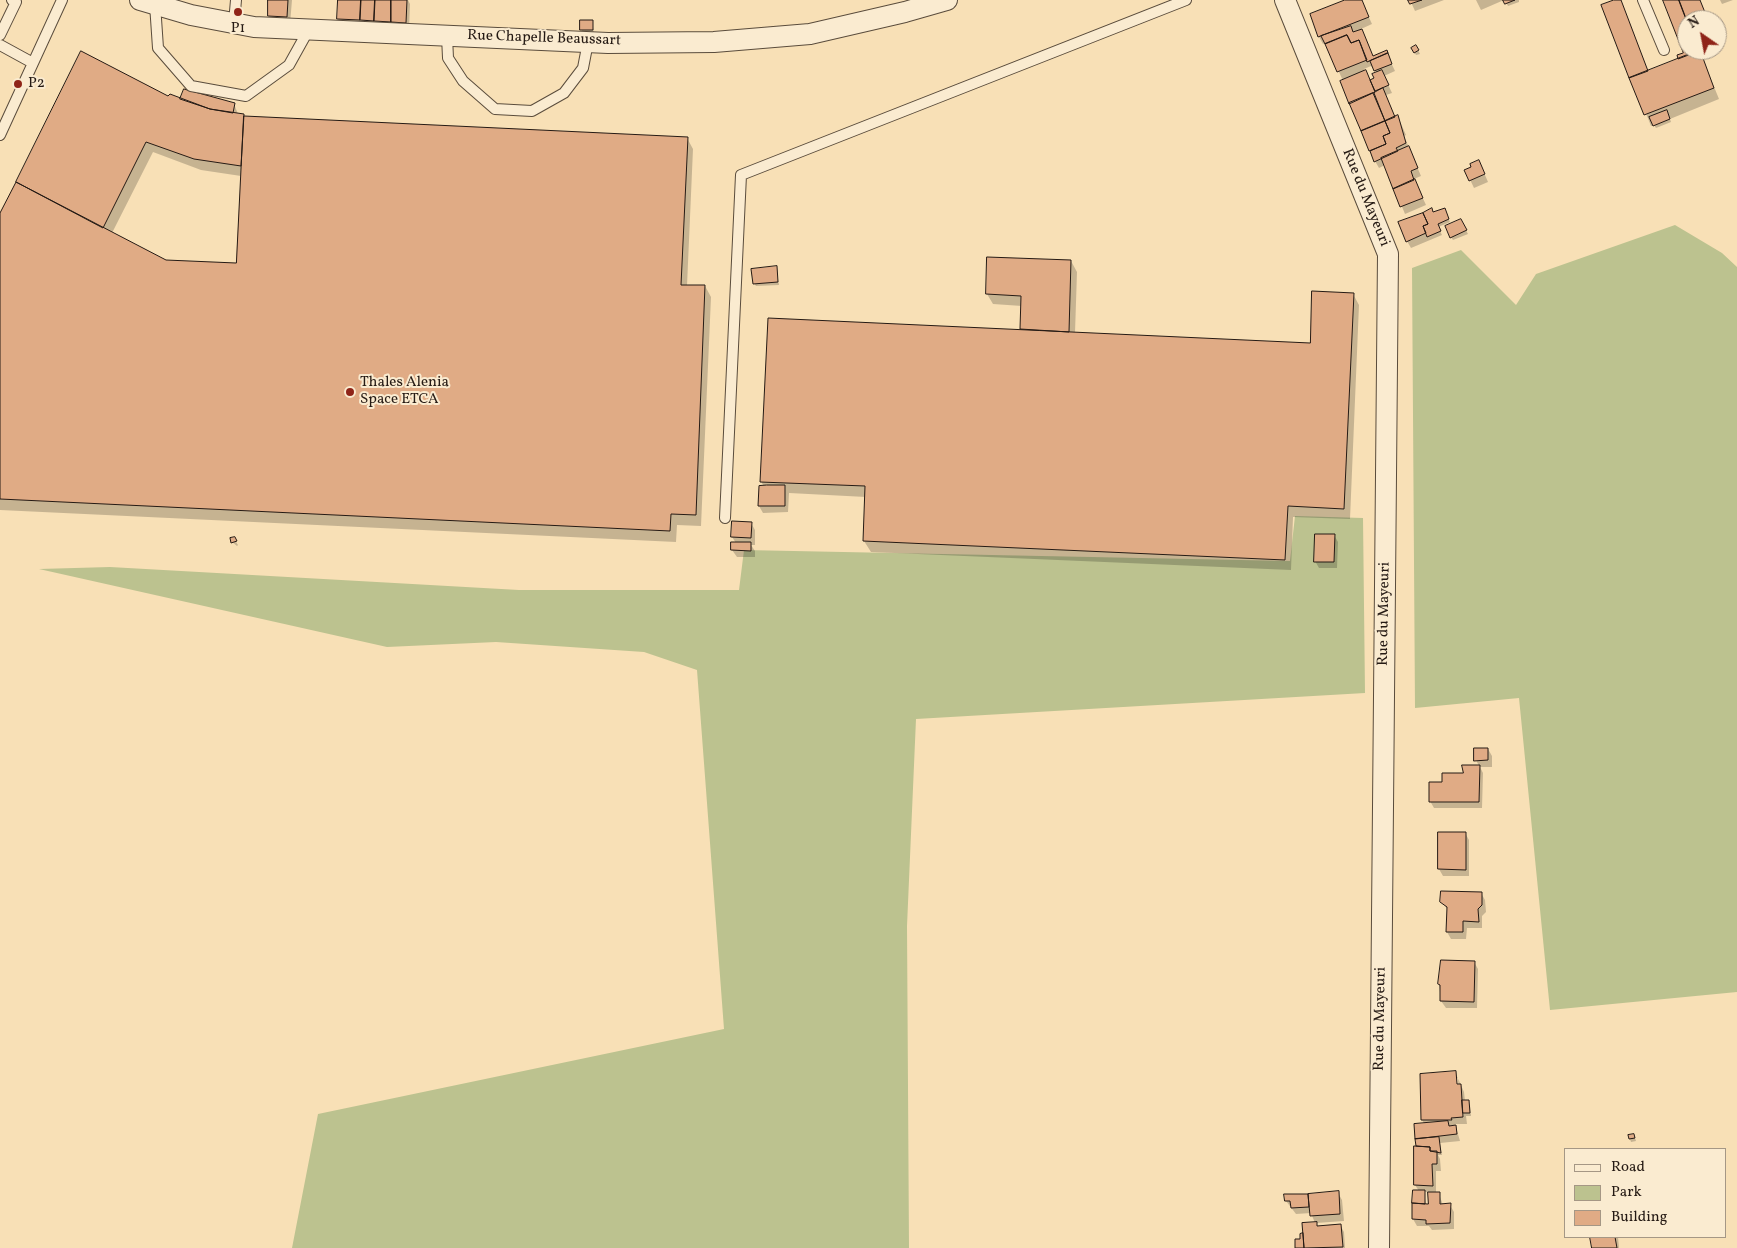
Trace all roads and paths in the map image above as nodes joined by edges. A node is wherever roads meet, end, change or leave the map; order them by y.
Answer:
1 (12, 0) edge
2 (62, 0) edge
3 (236, 0) edge
4 (947, 0) edge
5 (1186, 0) edge
6 (1285, 0) edge
7 (1644, 0) edge
8 (147, 2) edge
9 (234, 24) junction
10 (309, 29) junction
11 (0, 35) edge
12 (447, 36) junction
13 (588, 42) junction
14 (0, 46) edge
15 (1664, 50) dead end
16 (34, 63) junction
17 (0, 106) edge
18 (11, 112) junction
19 (0, 135) edge
20 (725, 518) dead end
21 (1379, 1248) edge

1 - 11 lane
2 - 16 lane
3 - 9 lane
4 - 13 street, Rue Chapelle Beaussart
5 - 20 lane
6 - 21 street, Rue du Mayeuri
7 - 15 lane
8 - 9 street, Rue Chapelle Beaussart
8 - 10 lane
9 - 10 street, Rue Chapelle Beaussart
10 - 12 street, Rue Chapelle Beaussart
12 - 13 street, Rue Chapelle Beaussart
12 - 13 lane
14 - 16 lane
16 - 18 lane
17 - 18 lane
18 - 19 lane

